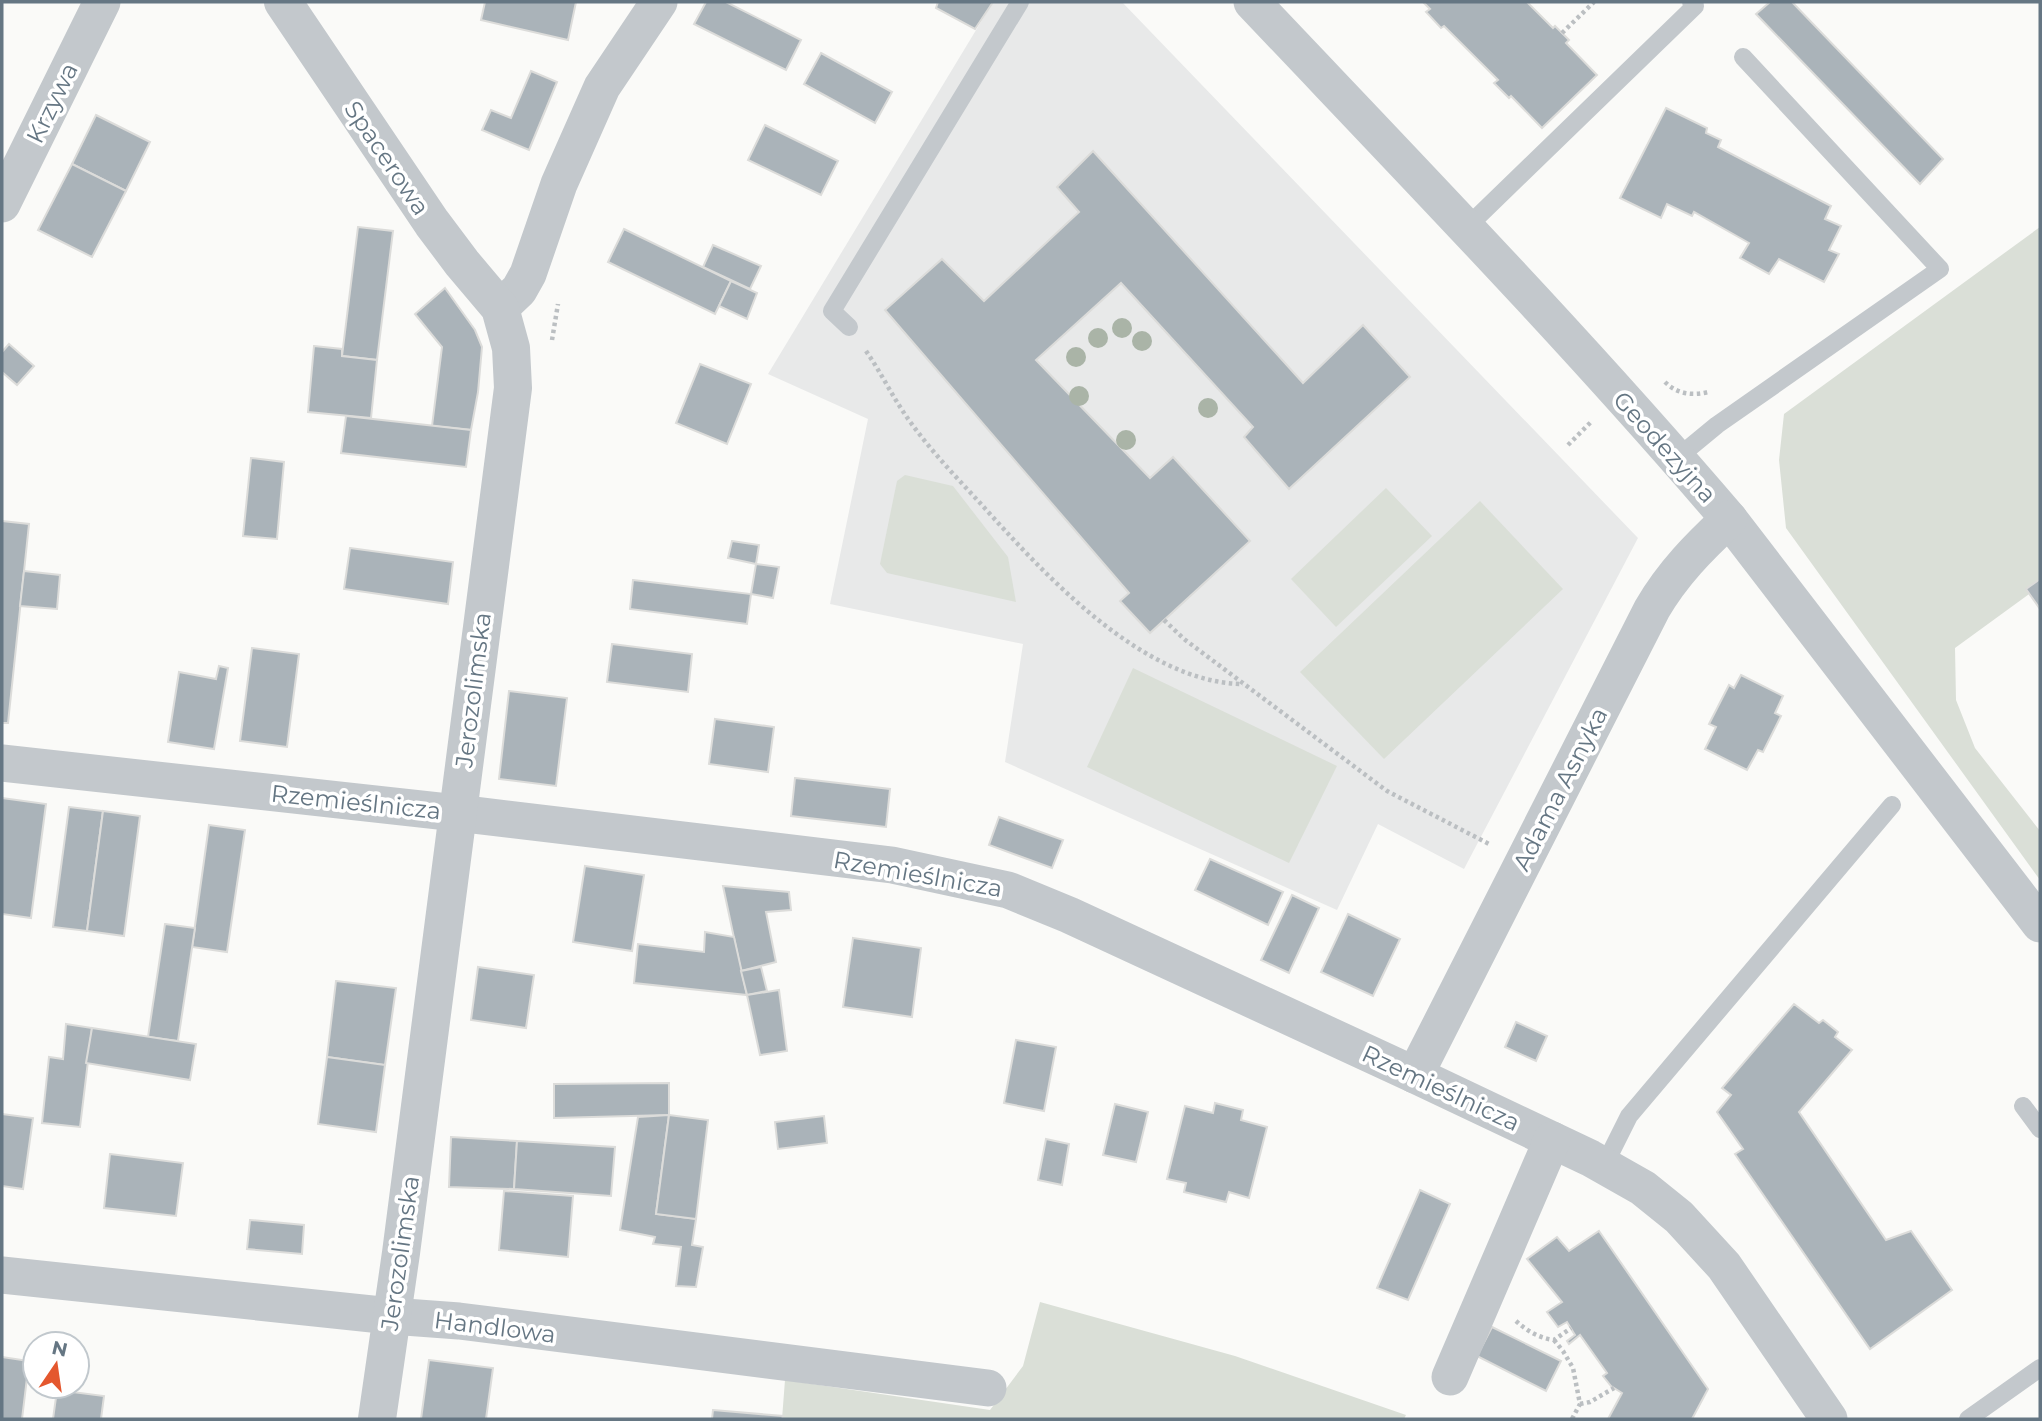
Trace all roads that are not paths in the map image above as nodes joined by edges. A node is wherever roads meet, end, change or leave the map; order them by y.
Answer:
1 (102, 2) edge
2 (283, 2) edge
3 (659, 2) edge
4 (1020, 2) edge
5 (1252, 2) edge
6 (1691, 2) edge
7 (1743, 57) dead end
8 (2, 204) edge
9 (1466, 228) junction
10 (500, 308) junction
11 (849, 327) road end
12 (1677, 458) junction
13 (1729, 519) junction
14 (2, 763) edge
15 (1892, 805) dead end
16 (457, 813) junction
17 (2040, 924) edge
18 (1415, 1075) junction
19 (2023, 1106) dead end
20 (2040, 1129) edge
21 (1552, 1140) junction
22 (1604, 1166) junction
23 (2, 1275) edge
24 (391, 1317) junction
25 (2040, 1368) edge
26 (1450, 1377) dead end
27 (988, 1388) dead end
28 (377, 1419) edge
29 (1829, 1419) edge
30 (1968, 1419) edge

1 - 8 street, Krzywa
2 - 10 street, Spacerowa
3 - 10 street
4 - 11 lane
5 - 9 street, Geodezyjna
6 - 9 lane
7 - 12 lane
9 - 12 street, Geodezyjna
10 - 16 street, Jerozolimska
12 - 13 street, Geodezyjna
13 - 17 street, Geodezyjna
13 - 18 street, Adama Asnyka
14 - 16 street, Rzemieślnicza
15 - 22 lane
16 - 18 street, Rzemieślnicza
16 - 24 street, Jerozolimska
18 - 21 street, Rzemieślnicza
19 - 20 lane
21 - 22 street, Rzemieślnicza
21 - 26 street
22 - 29 street, Rzemieślnicza
23 - 24 street, Handlowa
24 - 27 street, Handlowa
24 - 28 street, Jerozolimska
25 - 30 lane

